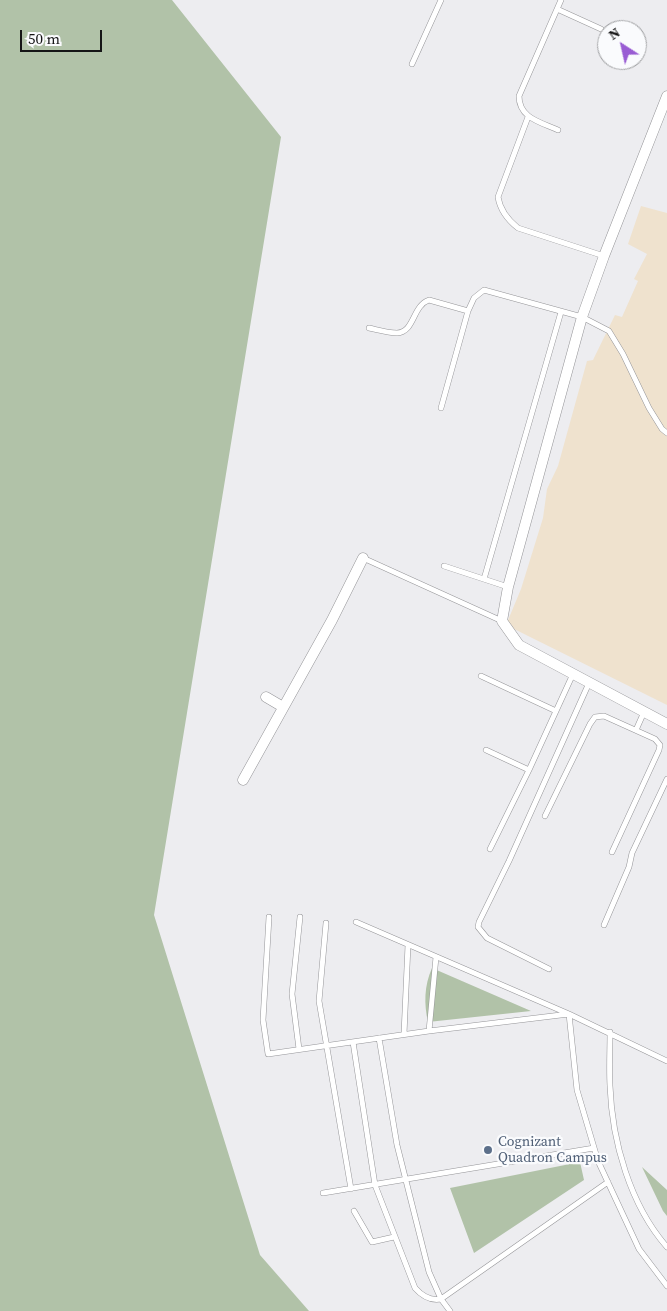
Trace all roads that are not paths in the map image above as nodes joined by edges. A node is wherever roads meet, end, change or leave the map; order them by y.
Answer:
1 (441, 0) edge
2 (561, 0) edge
3 (557, 9) junction
4 (597, 27) edge
5 (412, 64) dead end
6 (667, 96) edge
7 (528, 117) junction
8 (558, 130) dead end
9 (604, 256) junction
10 (468, 311) junction
11 (561, 312) junction
12 (582, 317) junction
13 (369, 328) dead end
14 (441, 408) dead end
15 (667, 433) edge
16 (363, 558) joint
17 (444, 566) dead end
18 (484, 578) junction
19 (508, 587) junction
20 (502, 621) junction
21 (573, 674) junction
22 (481, 676) dead end
23 (589, 683) junction
24 (266, 697) dead end
25 (283, 707) junction
26 (556, 711) junction
27 (644, 712) junction
28 (667, 724) edge
29 (636, 730) junction
30 (486, 750) dead end
31 (529, 770) junction
32 (667, 779) edge
33 (242, 780) dead end
34 (545, 816) dead end
35 (490, 849) dead end
36 (612, 852) dead end
37 (269, 917) dead end
38 (300, 917) dead end
39 (356, 922) dead end
40 (326, 924) dead end
41 (604, 925) dead end
42 (408, 945) junction
43 (436, 957) junction
44 (549, 969) dead end
45 (570, 1014) junction
46 (429, 1031) junction
47 (610, 1032) junction
48 (404, 1034) junction
49 (379, 1038) junction
50 (353, 1042) junction
51 (327, 1045) junction
52 (299, 1049) junction
53 (667, 1061) edge
54 (594, 1148) junction
55 (406, 1180) junction
56 (608, 1182) junction
57 (375, 1185) junction
58 (351, 1189) junction
59 (323, 1193) dead end
60 (354, 1211) dead end
61 (394, 1237) junction
62 (667, 1247) edge
63 (667, 1286) edge
64 (441, 1299) junction
65 (450, 1311) edge

1 - 5 lane
2 - 3 lane
3 - 4 lane
3 - 7 lane
6 - 9 street
7 - 8 lane
7 - 9 lane
9 - 12 street
10 - 11 lane
10 - 13 lane
10 - 14 lane
11 - 12 lane
11 - 18 lane
12 - 15 lane
12 - 19 street
16 - 20 lane
16 - 25 street
17 - 18 lane
18 - 19 lane
19 - 20 street
20 - 21 street
21 - 23 street
21 - 26 lane
22 - 26 lane
23 - 27 street
23 - 44 lane
24 - 25 street
25 - 33 street
26 - 31 lane
27 - 28 street
27 - 29 lane
29 - 34 lane
29 - 36 lane
30 - 31 lane
31 - 35 lane
32 - 41 lane
37 - 52 lane
38 - 52 lane
39 - 42 lane
40 - 51 lane
42 - 43 lane
42 - 48 lane
43 - 45 lane
43 - 46 lane
45 - 46 lane
45 - 47 lane
45 - 54 lane
46 - 48 lane
47 - 53 lane
47 - 62 lane
48 - 49 lane
49 - 50 lane
49 - 55 lane
50 - 51 lane
50 - 57 lane
51 - 52 lane
51 - 58 lane
54 - 55 lane
54 - 56 lane
55 - 57 lane
55 - 64 lane
56 - 63 lane
56 - 64 lane
57 - 58 lane
57 - 61 lane
58 - 59 lane
60 - 61 lane
61 - 64 lane
64 - 65 lane

